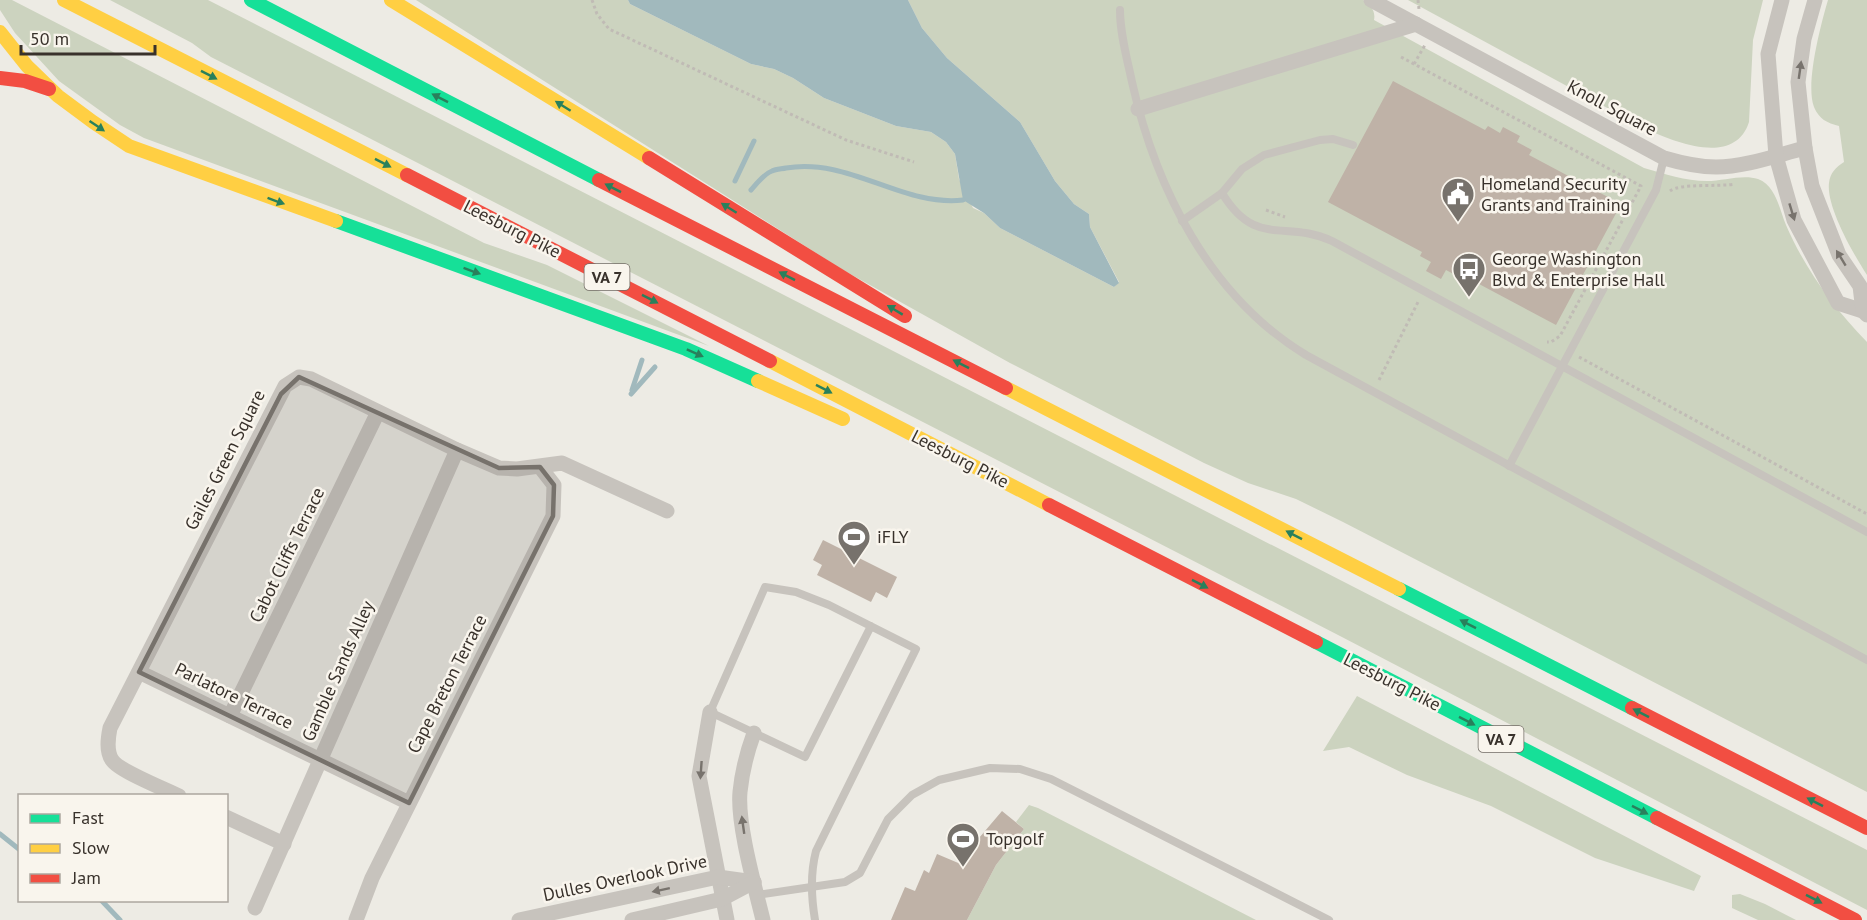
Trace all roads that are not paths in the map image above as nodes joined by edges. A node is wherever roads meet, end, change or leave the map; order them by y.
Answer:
1 (64, 0) edge
2 (251, 0) edge
3 (391, 0) edge
4 (1371, 0) edge
5 (1782, 0) edge
6 (1815, 0) edge
7 (1120, 10) dead end
8 (1416, 24) junction
9 (0, 32) edge
10 (0, 78) edge
11 (51, 89) junction
12 (1138, 109) junction
13 (1353, 145) dead end
14 (1805, 148) junction
15 (1776, 156) junction
16 (1664, 158) junction
17 (1222, 193) junction
18 (1182, 221) junction
19 (1865, 313) edge
20 (919, 325) dead end
21 (948, 342) dead end
22 (1562, 366) junction
23 (378, 412) junction
24 (855, 424) dead end
25 (457, 450) junction
26 (920, 454) dead end
27 (540, 466) junction
28 (1509, 466) junction
29 (1163, 467) junction
30 (668, 511) dead end
31 (1867, 532) edge
32 (1148, 557) junction
33 (871, 626) junction
34 (1867, 660) edge
35 (139, 672) junction
36 (710, 712) junction
37 (230, 716) junction
38 (754, 733) junction
39 (321, 760) junction
40 (177, 794) edge
41 (409, 803) junction
42 (228, 818) edge
43 (1867, 828) edge
44 (284, 844) junction
45 (718, 877) junction
46 (812, 888) junction
47 (755, 889) junction
48 (622, 898) junction
49 (722, 899) junction
50 (255, 908) dead end
51 (356, 920) edge
52 (519, 920) edge
53 (630, 920) edge
54 (727, 920) edge
55 (763, 920) edge
56 (816, 920) edge
57 (1329, 920) edge
58 (1854, 920) edge

1 -> 32 highway, Leesburg Pike / VA 7
29 -> 2 highway
20 -> 3 highway
4 - 8 street, Knoll Square
5 - 15 street
14 -> 6 street
7 - 12 lane
8 - 12 street
8 - 16 street, Knoll Square
9 - 11 highway
10 - 11 highway
11 -> 24 highway
12 - 18 lane
13 - 17 lane
14 - 15 street, Knoll Square
19 -> 14 street
15 - 16 street, Knoll Square
15 -> 19 street
16 - 22 lane
17 - 18 lane
17 - 22 lane
18 - 28 lane
21 - 29 highway
22 - 28 lane
22 - 31 lane
23 - 25 street, Gailes Green Square
23 - 35 street, Gailes Green Square
23 - 37 street, Cabot Cliffs Terrace
25 - 27 street, Gailes Green Square
25 - 39 street, Gamble Sands Alley
26 - 32 highway
27 - 30 street, Gailes Green Square
27 - 41 street, Cape Breton Terrace
28 - 34 lane
43 -> 29 highway
32 -> 58 highway, Leesburg Pike / VA 7
33 - 36 lane
33 - 38 lane
33 - 46 lane
35 - 37 street, Parlatore Terrace
35 - 40 street, Gailes Green Square
36 - 38 lane
36 -> 45 street
37 - 39 street, Parlatore Terrace
47 -> 38 street
39 - 41 street, Parlatore Terrace
39 - 44 street, Gamble Sands Alley
41 - 51 street, Cape Breton Terrace
42 - 44 street
44 - 50 street, Gamble Sands Alley
45 - 47 street, Dulles Overlook Drive
45 -> 48 street, Dulles Overlook Drive
45 - 49 street
46 - 47 lane
46 - 56 lane
46 - 57 lane
47 - 49 street
47 - 55 street
48 - 52 street, Dulles Overlook Drive
48 - 53 street
49 - 53 street
49 - 54 street

